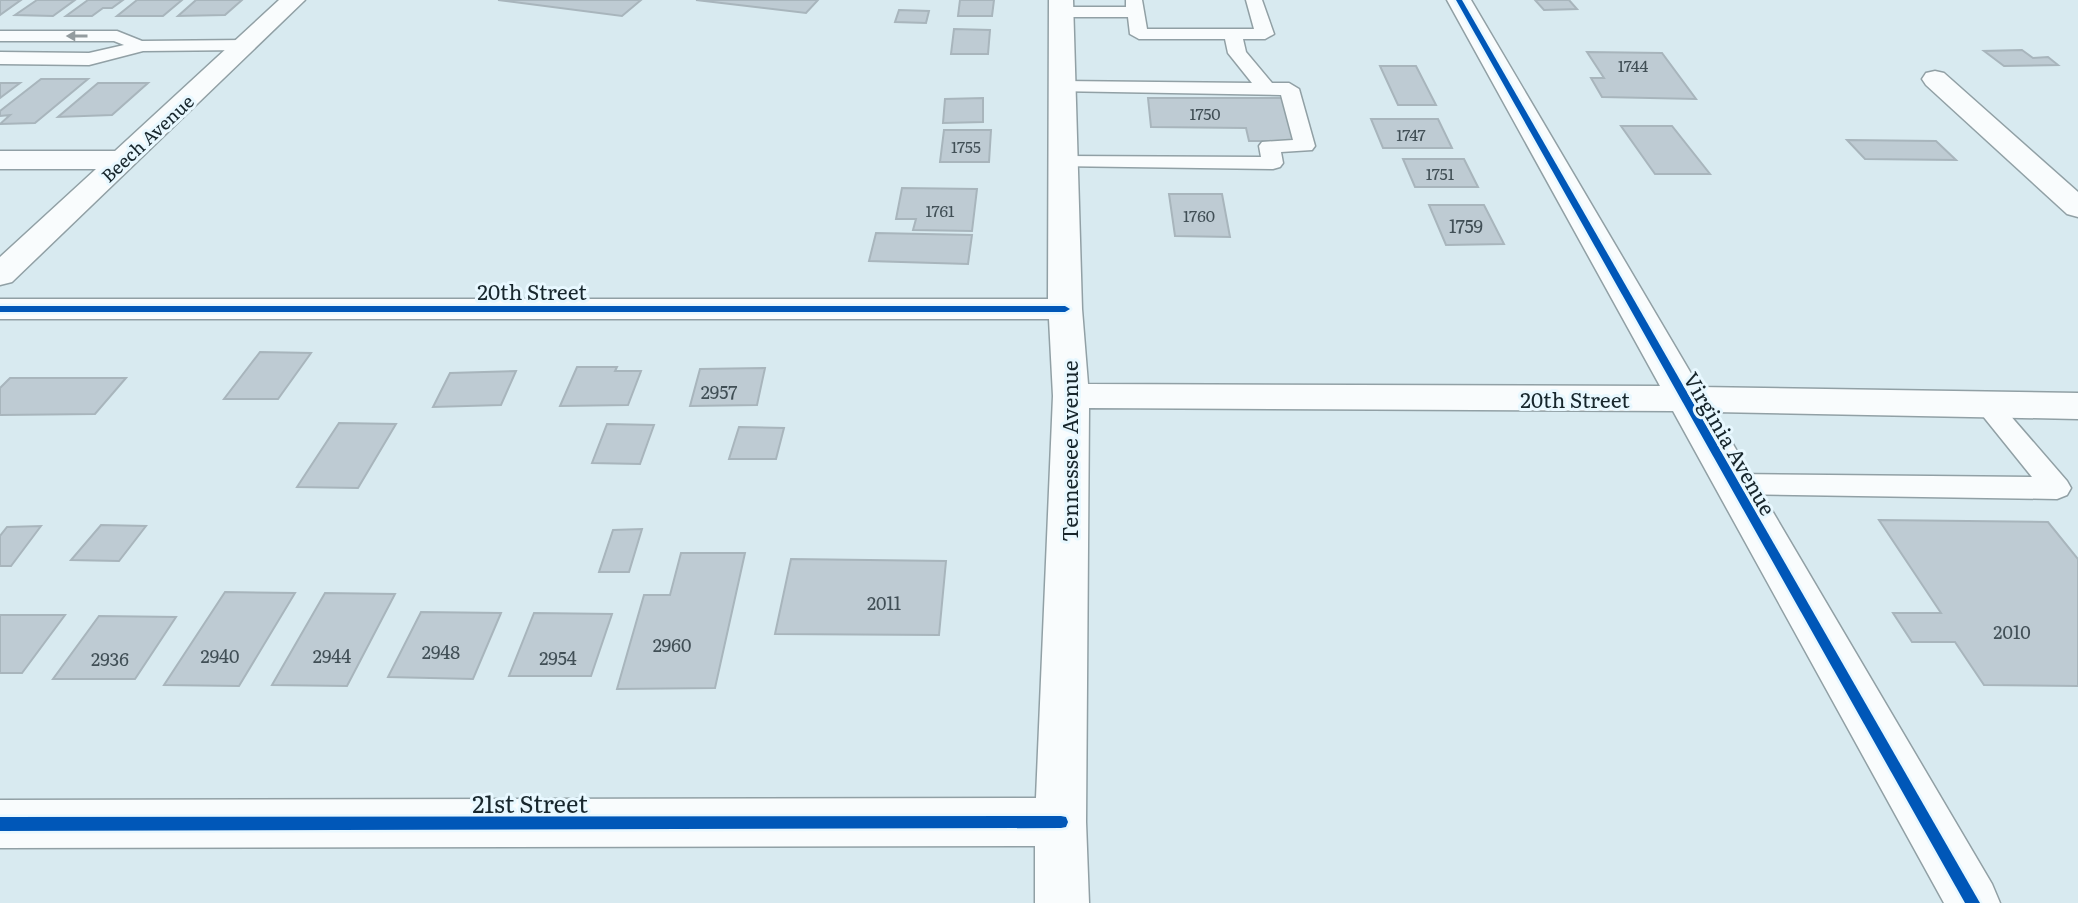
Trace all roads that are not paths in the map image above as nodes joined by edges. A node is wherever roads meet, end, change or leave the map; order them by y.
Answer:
1 (293, 0) edge
2 (1254, 0) edge
3 (1459, 0) edge
4 (1061, 6) edge
5 (1135, 6) edge
6 (1233, 34) junction
7 (0, 36) edge
8 (247, 45) junction
9 (143, 46) junction
10 (0, 58) edge
11 (1935, 79) dead end
12 (1062, 87) junction
13 (1267, 89) junction
14 (0, 160) edge
15 (123, 160) junction
16 (1063, 162) junction
17 (2078, 208) edge
18 (0, 275) edge
19 (0, 309) edge
20 (1065, 309) junction
21 (1071, 396) junction
22 (1684, 398) junction
23 (1987, 405) junction
24 (2078, 407) edge
25 (1733, 484) junction
26 (1060, 822) junction
27 (0, 824) edge
28 (1062, 903) edge
29 (1973, 903) edge

1 - 8 street, Beech Avenue
2 - 6 lane
3 - 22 street, Virginia Avenue
4 - 5 lane
4 - 12 street, Tennessee Avenue
5 - 6 lane
6 - 13 lane
9 -> 7 lane
8 - 9 lane
8 - 15 street, Beech Avenue
9 - 10 lane
11 - 17 street
12 - 13 lane
12 - 16 street, Tennessee Avenue
13 - 16 lane
14 - 15 street
15 - 18 street, Beech Avenue
16 - 20 street, Tennessee Avenue
19 - 20 street, 20th Street
20 - 21 street, Tennessee Avenue
21 - 22 street, 20th Street
21 - 26 street, Tennessee Avenue
22 - 23 street, 20th Street
22 - 25 street, Virginia Avenue
23 - 24 street, 20th Street
23 - 25 lane
25 - 29 street, Virginia Avenue
26 - 27 street, 21st Street
26 - 28 street, Tennessee Avenue

